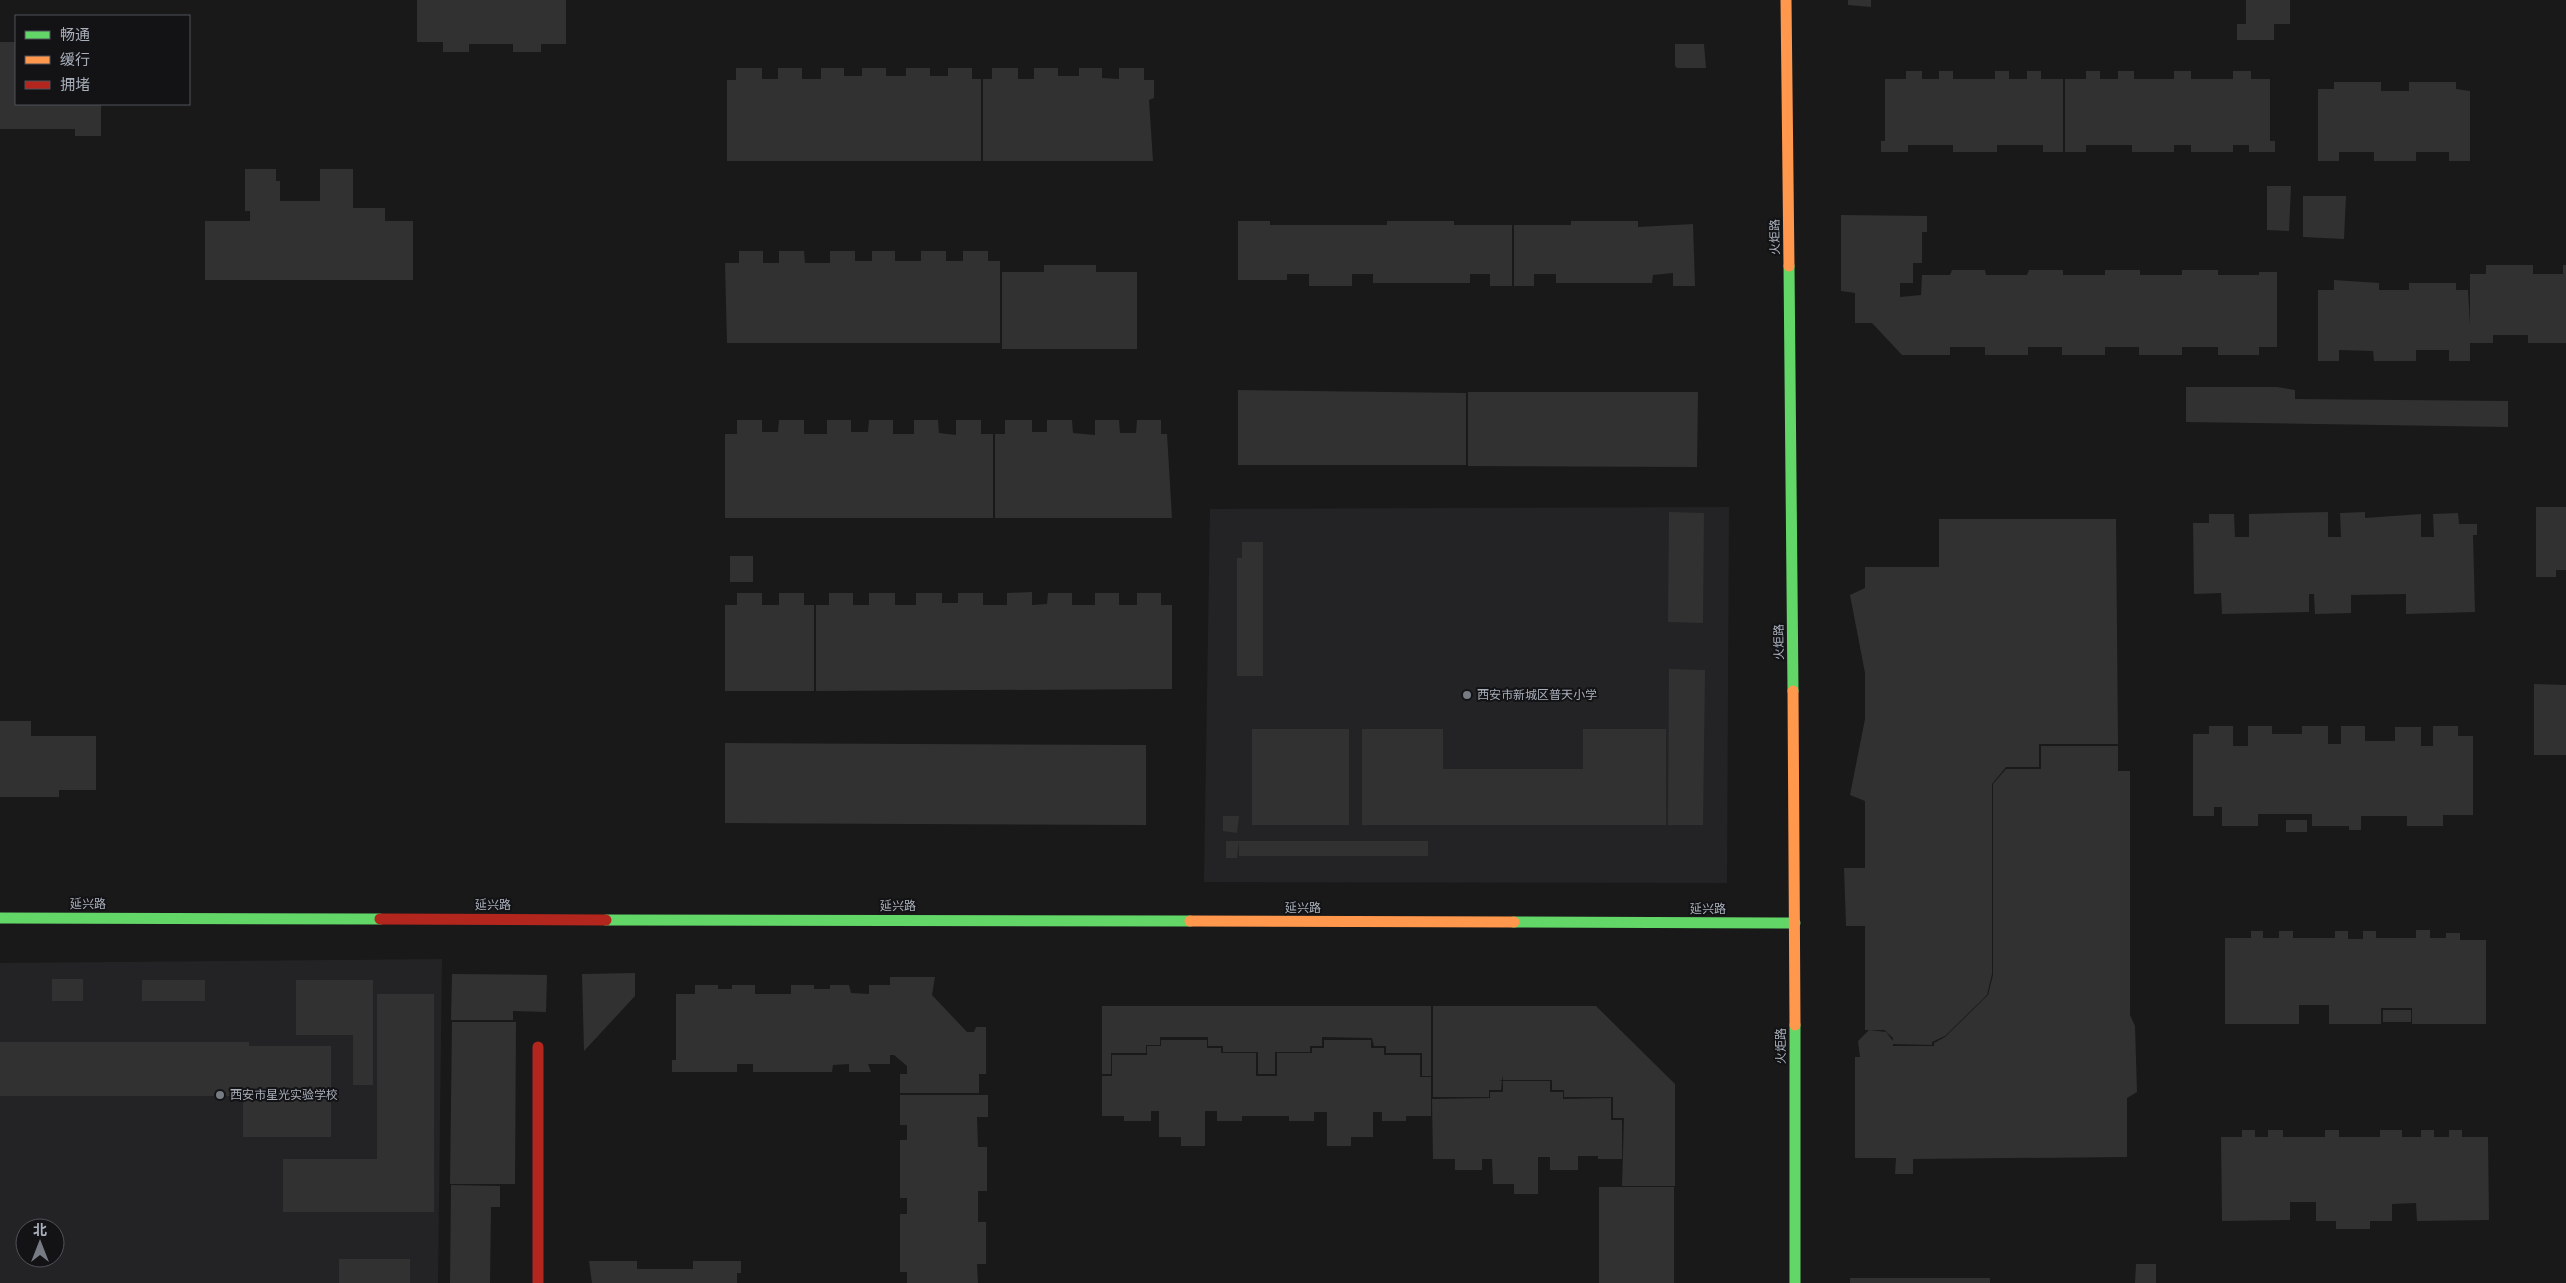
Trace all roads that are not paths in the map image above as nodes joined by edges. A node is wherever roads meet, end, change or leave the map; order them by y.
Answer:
1 (1786, 0) edge
2 (0, 918) edge
3 (1795, 923) junction
4 (538, 1048) dead end
5 (538, 1283) edge
6 (1795, 1283) edge

1 - 3 street, 火炬路
2 - 3 street, 延兴路
3 - 6 street, 火炬路
4 - 5 street

